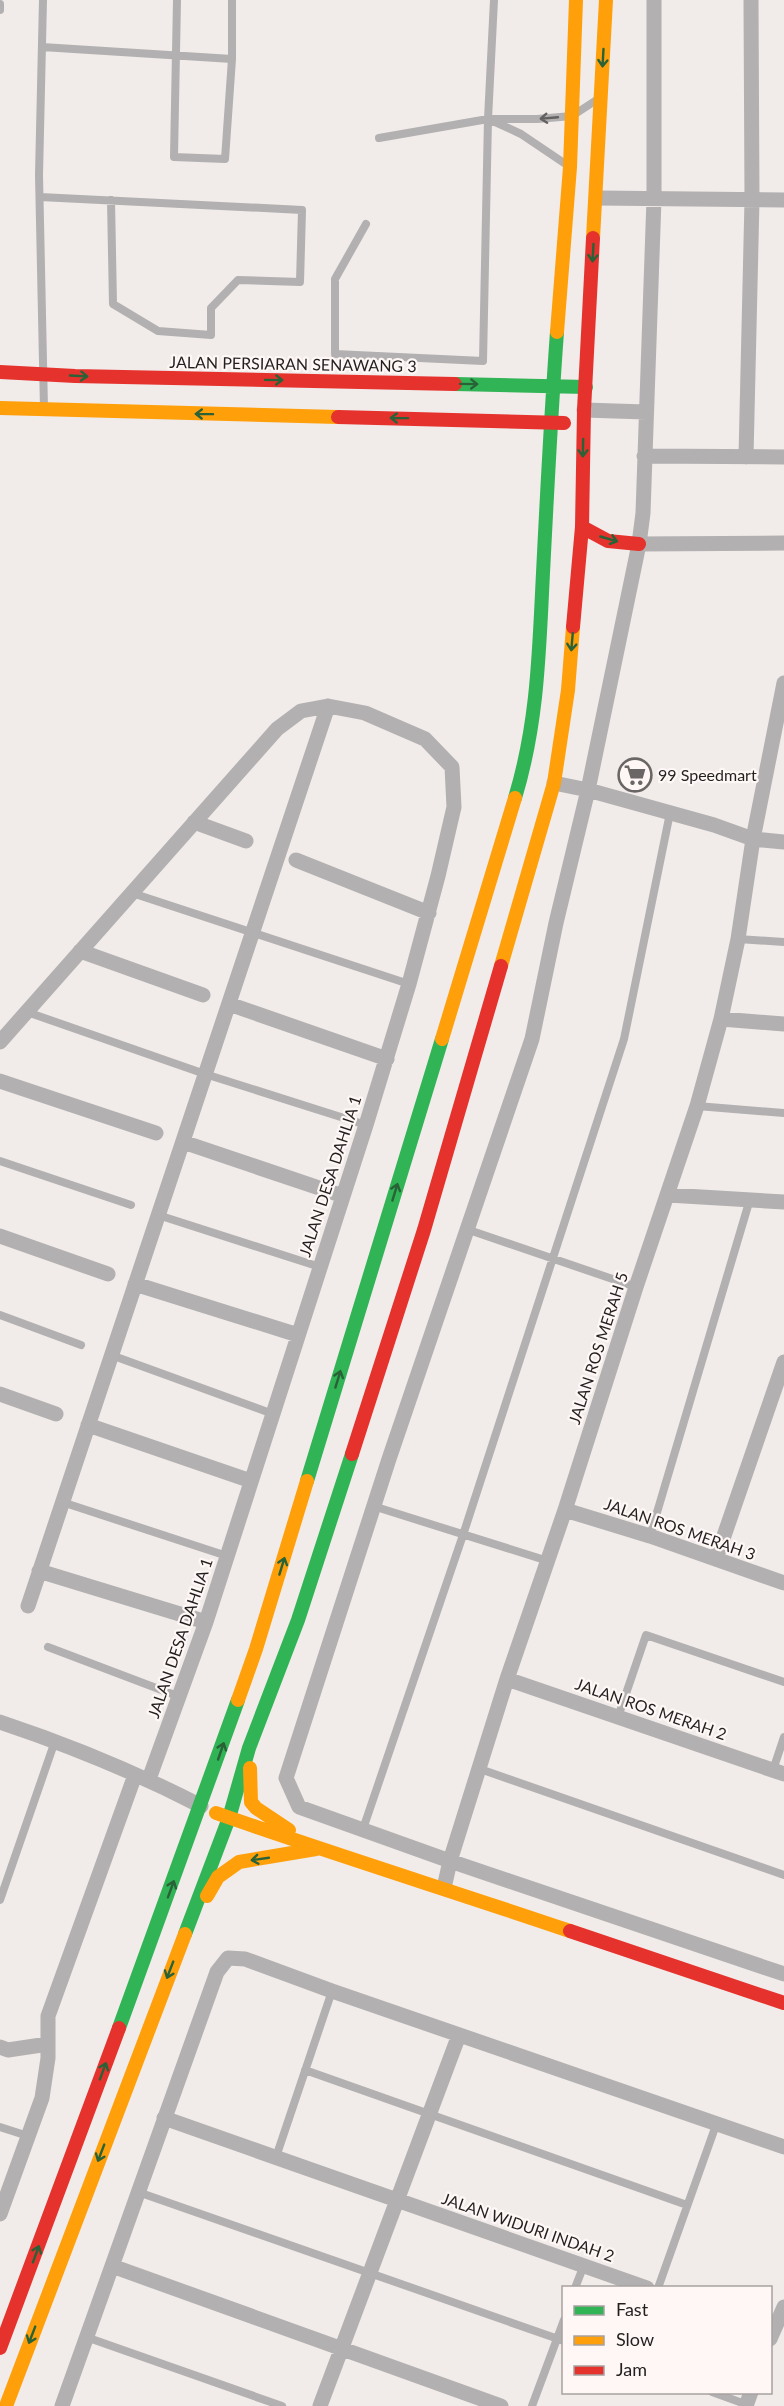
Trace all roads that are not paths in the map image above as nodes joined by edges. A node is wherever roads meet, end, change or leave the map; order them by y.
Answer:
1 (43, 0) edge
2 (177, 0) edge
3 (232, 0) edge
4 (494, 0) edge
5 (576, 0) edge
6 (606, 0) edge
7 (654, 0) edge
8 (751, 0) edge
9 (0, 4) edge
10 (0, 10) edge
11 (42, 47) junction
12 (177, 55) junction
13 (232, 59) junction
14 (602, 97) junction
15 (572, 116) junction
16 (488, 119) junction
17 (379, 138) dead end
18 (570, 167) junction
19 (40, 197) junction
20 (597, 198) junction
21 (111, 200) junction
22 (654, 200) junction
23 (752, 200) junction
24 (784, 200) edge
25 (366, 224) dead end
26 (0, 372) edge
27 (43, 373) junction
28 (553, 386) junction
29 (586, 387) junction
30 (0, 408) edge
31 (44, 410) junction
32 (646, 412) junction
33 (584, 416) junction
34 (550, 422) junction
35 (644, 456) junction
36 (746, 457) junction
37 (784, 457) edge
38 (582, 527) junction
39 (784, 543) edge
40 (639, 544) junction
41 (784, 683) edge
42 (328, 706) junction
43 (554, 783) junction
44 (588, 790) junction
45 (669, 813) junction
46 (194, 822) junction
47 (753, 838) junction
48 (246, 841) dead end
49 (784, 842) edge
50 (296, 861) dead end
51 (132, 893) junction
52 (429, 913) junction
53 (253, 933) junction
54 (738, 939) junction
55 (784, 942) edge
56 (80, 951) junction
57 (409, 984) junction
58 (203, 995) dead end
59 (229, 1004) junction
60 (27, 1012) junction
61 (721, 1019) junction
62 (784, 1024) edge
63 (0, 1042) edge
64 (387, 1059) junction
65 (205, 1074) junction
66 (0, 1081) edge
67 (697, 1106) junction
68 (784, 1113) edge
69 (366, 1125) junction
70 (156, 1133) dead end
71 (183, 1142) junction
72 (0, 1161) edge
73 (668, 1195) junction
74 (343, 1196) junction
75 (750, 1199) junction
76 (784, 1202) edge
77 (130, 1205) dead end
78 (158, 1215) junction
79 (466, 1229) junction
80 (0, 1236) edge
81 (554, 1259) junction
82 (320, 1267) junction
83 (108, 1274) dead end
84 (135, 1284) junction
85 (636, 1287) junction
86 (0, 1316) edge
87 (298, 1335) junction
88 (81, 1345) dead end
89 (111, 1356) junction
90 (783, 1370) edge
91 (0, 1394) edge
92 (57, 1414) dead end
93 (273, 1414) junction
94 (88, 1425) junction
95 (251, 1481) junction
96 (62, 1502) junction
97 (373, 1506) junction
98 (565, 1510) junction
99 (463, 1535) junction
100 (650, 1536) junction
101 (227, 1556) junction
102 (716, 1559) junction
103 (548, 1561) junction
104 (39, 1571) junction
105 (784, 1583) edge
106 (27, 1606) dead end
107 (206, 1622) junction
108 (48, 1647) dead end
109 (507, 1679) junction
110 (784, 1682) edge
111 (180, 1697) junction
112 (618, 1717) junction
113 (0, 1722) edge
114 (784, 1737) edge
115 (56, 1741) junction
116 (249, 1748) junction
117 (480, 1769) junction
118 (778, 1772) edge
119 (142, 1777) junction
120 (201, 1806) junction
121 (229, 1818) junction
122 (363, 1829) junction
123 (318, 1849) junction
124 (450, 1861) junction
125 (784, 1875) edge
126 (444, 1888) junction
127 (0, 1900) edge
128 (181, 1941) junction
129 (784, 1974) edge
130 (332, 1991) junction
131 (784, 2002) edge
132 (459, 2035) junction
133 (48, 2044) junction
134 (0, 2048) edge
135 (305, 2070) junction
136 (430, 2114) junction
137 (164, 2118) junction
138 (716, 2125) junction
139 (0, 2127) edge
140 (28, 2136) junction
141 (784, 2147) edge
142 (276, 2157) junction
143 (138, 2192) junction
144 (398, 2200) junction
145 (687, 2205) junction
146 (1, 2209) edge
147 (584, 2265) junction
148 (112, 2266) junction
149 (370, 2273) junction
150 (576, 2286) edge
151 (642, 2286) edge
152 (659, 2286) edge
153 (784, 2307) edge
154 (772, 2332) edge
155 (86, 2337) junction
156 (560, 2340) edge
157 (0, 2348) edge
158 (342, 2349) junction
159 (719, 2394) edge
160 (749, 2402) edge
161 (6, 2406) edge
162 (62, 2406) edge
163 (282, 2406) edge
164 (321, 2406) edge
165 (501, 2406) edge
166 (532, 2406) edge

1 - 11 lane
2 - 12 lane
3 - 13 lane
4 - 16 lane
5 - 15 street
6 -> 14 street
7 - 22 street
8 - 23 street
9 - 10 lane
11 - 12 lane
11 - 19 lane
12 - 13 lane
12 - 13 lane
14 - 15 lane
14 - 20 street
15 -> 16 lane
15 - 18 street
16 - 17 lane
16 - 18 lane
16 - 25 lane
18 - 28 street
19 - 21 lane
19 - 27 lane
20 - 22 street
20 -> 29 street
21 - 21 lane
22 - 23 street
22 - 32 street
23 - 24 street
23 - 36 street
26 - 27 street, JALAN PERSIARAN SENAWANG 3
27 -> 28 street, JALAN PERSIARAN SENAWANG 3
27 - 31 lane
28 - 29 street, JALAN PERSIARAN SENAWANG 3
28 - 34 street
29 - 33 street
30 - 31 street
34 -> 31 street
32 - 33 street
32 - 35 street
33 - 34 street
33 -> 38 street
120 -> 34 street
35 - 36 street
35 - 40 street
36 - 37 street
38 -> 40 street
38 -> 43 street
39 - 40 street
40 - 44 street
41 - 47 street, JALAN ROS MERAH 5
42 - 46 street, JALAN DESA DAHLIA 1
42 - 52 street, JALAN DESA DAHLIA 1
42 - 53 street
43 - 44 street
43 - 116 street
44 - 45 street
44 - 79 street
45 - 47 street
45 - 81 lane
46 - 48 street
46 - 51 street, JALAN DESA DAHLIA 1
47 - 49 street
47 - 54 street, JALAN ROS MERAH 5
50 - 52 street
51 - 53 lane
51 - 56 street, JALAN DESA DAHLIA 1
52 - 57 street, JALAN DESA DAHLIA 1
53 - 57 lane
53 - 59 street
54 - 55 lane
54 - 61 street, JALAN ROS MERAH 5
56 - 58 street
56 - 60 street, JALAN DESA DAHLIA 1
57 - 64 street, JALAN DESA DAHLIA 1
59 - 64 street
59 - 65 street
60 - 63 street, JALAN DESA DAHLIA 1
60 - 65 lane
61 - 62 street
61 - 67 street, JALAN ROS MERAH 5
64 - 69 street, JALAN DESA DAHLIA 1
65 - 69 lane
65 - 71 street
66 - 70 street
67 - 68 lane
67 - 73 street, JALAN ROS MERAH 5
69 - 74 street, JALAN DESA DAHLIA 1
71 - 74 street
71 - 78 street
72 - 77 lane
73 - 75 street
73 - 85 street, JALAN ROS MERAH 5
74 - 82 street, JALAN DESA DAHLIA 1
75 - 76 street
75 - 100 lane
78 - 82 lane
78 - 84 street
79 - 81 lane
79 - 97 street
80 - 83 street
81 - 85 lane
81 - 99 lane
82 - 87 street, JALAN DESA DAHLIA 1
84 - 87 street
84 - 89 street
85 - 98 street, JALAN ROS MERAH 5
86 - 88 lane
87 - 93 street, JALAN DESA DAHLIA 1
89 - 93 lane
89 - 94 street
90 - 102 street
91 - 92 street
93 - 95 street, JALAN DESA DAHLIA 1
94 - 95 street
94 - 96 street
95 - 101 street, JALAN DESA DAHLIA 1
96 - 101 lane
96 - 104 street
97 - 99 lane
97 - 122 street
98 - 100 street, JALAN ROS MERAH 3
98 - 103 street, JALAN ROS MERAH 5
99 - 103 lane
99 - 122 lane
100 - 102 street, JALAN ROS MERAH 3
101 - 107 street, JALAN DESA DAHLIA 1
102 - 105 street, JALAN ROS MERAH 3
103 - 109 street, JALAN ROS MERAH 5
104 - 106 street
104 - 107 street
107 - 111 street, JALAN DESA DAHLIA 1
108 - 111 lane
109 - 112 street, JALAN ROS MERAH 2
109 - 117 street, JALAN ROS MERAH 5
110 - 112 lane
111 - 119 street, JALAN DESA DAHLIA 1
112 - 118 street, JALAN ROS MERAH 2
113 - 115 street
114 - 118 lane
115 - 119 street
115 - 127 lane
116 - 121 street
116 - 123 street
117 - 124 street, JALAN ROS MERAH 5
117 - 125 lane
119 - 120 street
119 - 133 street, JALAN DESA DAHLIA 1
120 - 121 street
157 -> 120 street
121 - 123 street
121 - 128 street
122 - 124 street
123 - 126 street
123 -> 128 street
124 - 126 street, JALAN ROS MERAH 5
124 - 129 street
126 - 131 street
128 -> 161 street
130 - 132 street
130 - 135 lane
130 - 137 street
132 - 136 street
132 - 138 street
133 - 134 street
133 - 140 street
135 - 136 lane
135 - 142 lane
136 - 144 street
136 - 145 lane
137 - 142 street, JALAN WIDURI INDAH 2
137 - 143 street
138 - 141 street
138 - 145 lane
139 - 140 lane
140 - 146 street
142 - 144 street, JALAN WIDURI INDAH 2
143 - 148 street
143 - 149 lane
144 - 147 street, JALAN WIDURI INDAH 2
144 - 149 street
145 - 152 lane
147 - 150 lane
147 - 151 street, JALAN WIDURI INDAH 2
148 - 155 street
148 - 158 street
149 - 156 lane
149 - 158 street
153 - 154 street
155 - 162 street
155 - 163 lane
156 - 166 lane
158 - 164 street
158 - 165 street
159 - 160 lane

